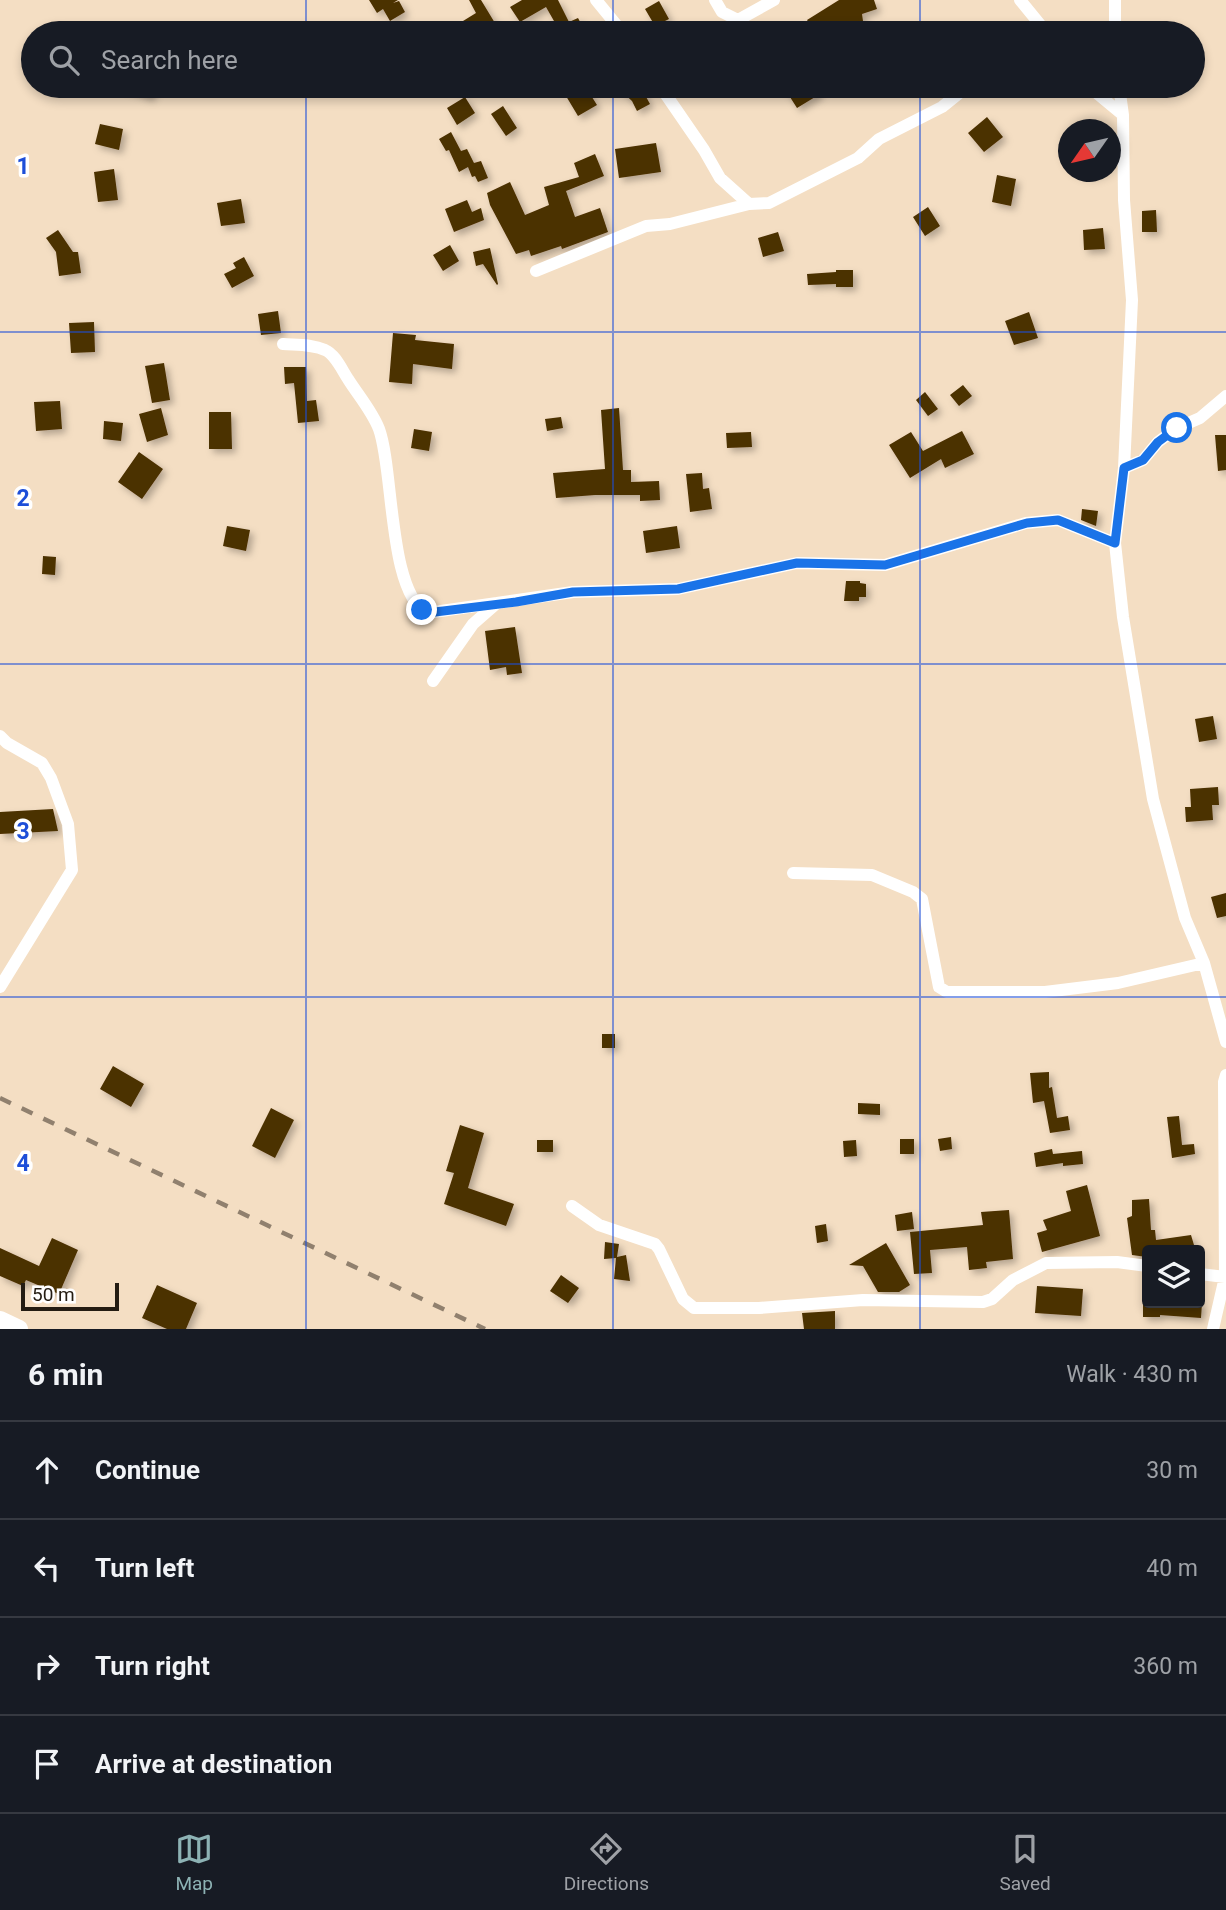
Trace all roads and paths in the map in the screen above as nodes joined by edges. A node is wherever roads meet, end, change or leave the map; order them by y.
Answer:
1 (596, 0) edge
2 (715, 0) edge
3 (774, 0) edge
4 (1020, 0) edge
5 (1115, 0) edge
6 (613, 21) edge
7 (1037, 21) edge
8 (1115, 21) edge
9 (668, 98) edge
10 (953, 98) edge
11 (1102, 98) edge
12 (1121, 98) edge
13 (1123, 115) junction
14 (749, 204) junction
15 (536, 271) dead end
16 (283, 344) dead end
17 (1226, 396) edge
18 (1124, 468) junction
19 (1115, 543) junction
20 (497, 603) junction
21 (433, 681) dead end
22 (0, 736) edge
23 (793, 873) dead end
24 (1204, 963) junction
25 (0, 988) edge
26 (1225, 1035) edge
27 (1226, 1075) edge
28 (572, 1206) dead end
29 (1142, 1265) edge
30 (1205, 1275) edge
31 (1225, 1277) edge
32 (0, 1321) edge
33 (19, 1329) edge
34 (1213, 1329) edge

1 - 6 street
2 - 3 street
4 - 7 street
5 - 8 street
9 - 14 street
10 - 14 street
11 - 13 street
12 - 13 street
13 - 18 street
14 - 15 street
16 - 20 street
17 - 18 street
18 - 19 street
19 - 20 street
19 - 24 street
20 - 21 street
22 - 25 street
23 - 24 street
24 - 26 street
27 - 31 street
28 - 29 street
30 - 31 street
31 - 34 street
32 - 33 main road

